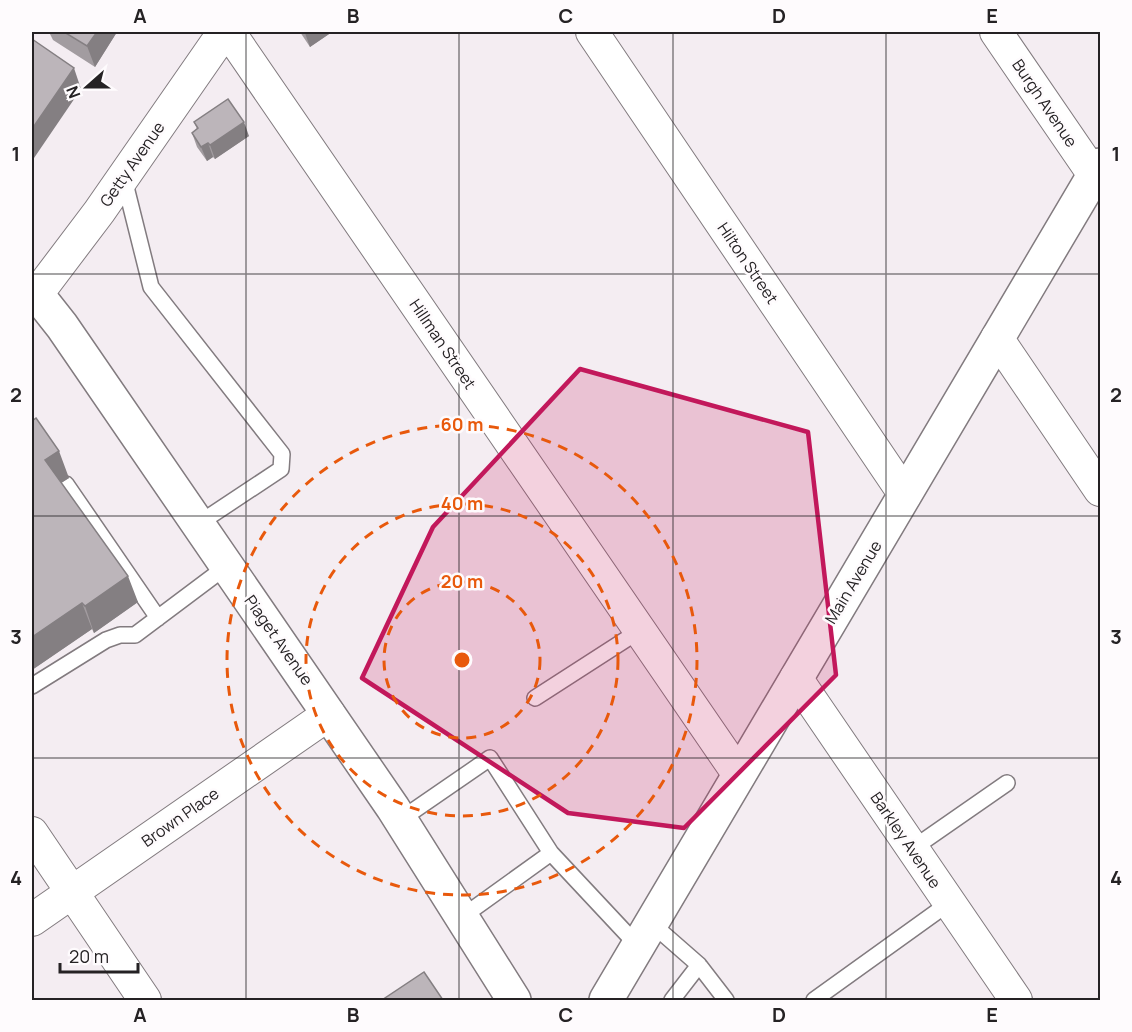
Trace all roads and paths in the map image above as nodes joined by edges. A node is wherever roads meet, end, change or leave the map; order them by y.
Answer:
1 (224, 32) edge
2 (230, 32) edge
3 (592, 32) edge
4 (996, 32) edge
5 (124, 176) junction
6 (1093, 182) edge
7 (34, 291) edge
8 (997, 338) junction
9 (66, 484) dead end
10 (1101, 490) edge
11 (904, 495) junction
12 (198, 524) junction
13 (227, 566) junction
14 (158, 618) junction
15 (639, 631) junction
16 (796, 678) junction
17 (32, 686) edge
18 (535, 698) dead end
19 (329, 714) junction
20 (739, 775) junction
21 (1007, 783) dead end
22 (400, 820) junction
23 (32, 832) edge
24 (912, 849) junction
25 (551, 853) junction
26 (72, 892) junction
27 (950, 903) junction
28 (462, 917) junction
29 (32, 920) edge
30 (645, 934) junction
31 (699, 965) junction
32 (145, 1000) edge
33 (514, 1000) edge
34 (606, 1000) edge
35 (672, 1000) edge
36 (726, 1000) edge
37 (814, 1000) edge
38 (1016, 1000) edge

1 - 5 street, Getty Avenue
2 - 15 street, Hillman Street
3 - 11 street, Hilton Street
4 - 6 street, Burgh Avenue
5 - 7 street, Getty Avenue
5 - 12 lane
6 - 8 main road, Main Avenue
7 - 12 main road, Piaget Avenue
8 - 10 street
8 - 11 main road, Main Avenue
9 - 14 lane
11 - 16 main road, Main Avenue
12 - 13 main road, Piaget Avenue
13 - 14 lane
13 - 19 main road, Piaget Avenue
14 - 17 lane
15 - 18 lane
15 - 20 street, Hillman Street
16 - 20 main road, Main Avenue
16 - 24 street, Barkley Avenue
19 - 22 main road, Piaget Avenue
19 - 26 street, Brown Place
20 - 30 main road, Main Avenue
21 - 24 lane
22 - 25 lane
22 - 28 main road, Piaget Avenue
23 - 26 street
24 - 27 street, Barkley Avenue
25 - 28 lane
25 - 30 lane
26 - 29 street, Brown Place
26 - 32 street
27 - 37 lane
27 - 38 street, Barkley Avenue
28 - 33 main road, Piaget Avenue
30 - 31 lane
30 - 34 main road, Main Avenue
31 - 35 lane
31 - 36 lane

